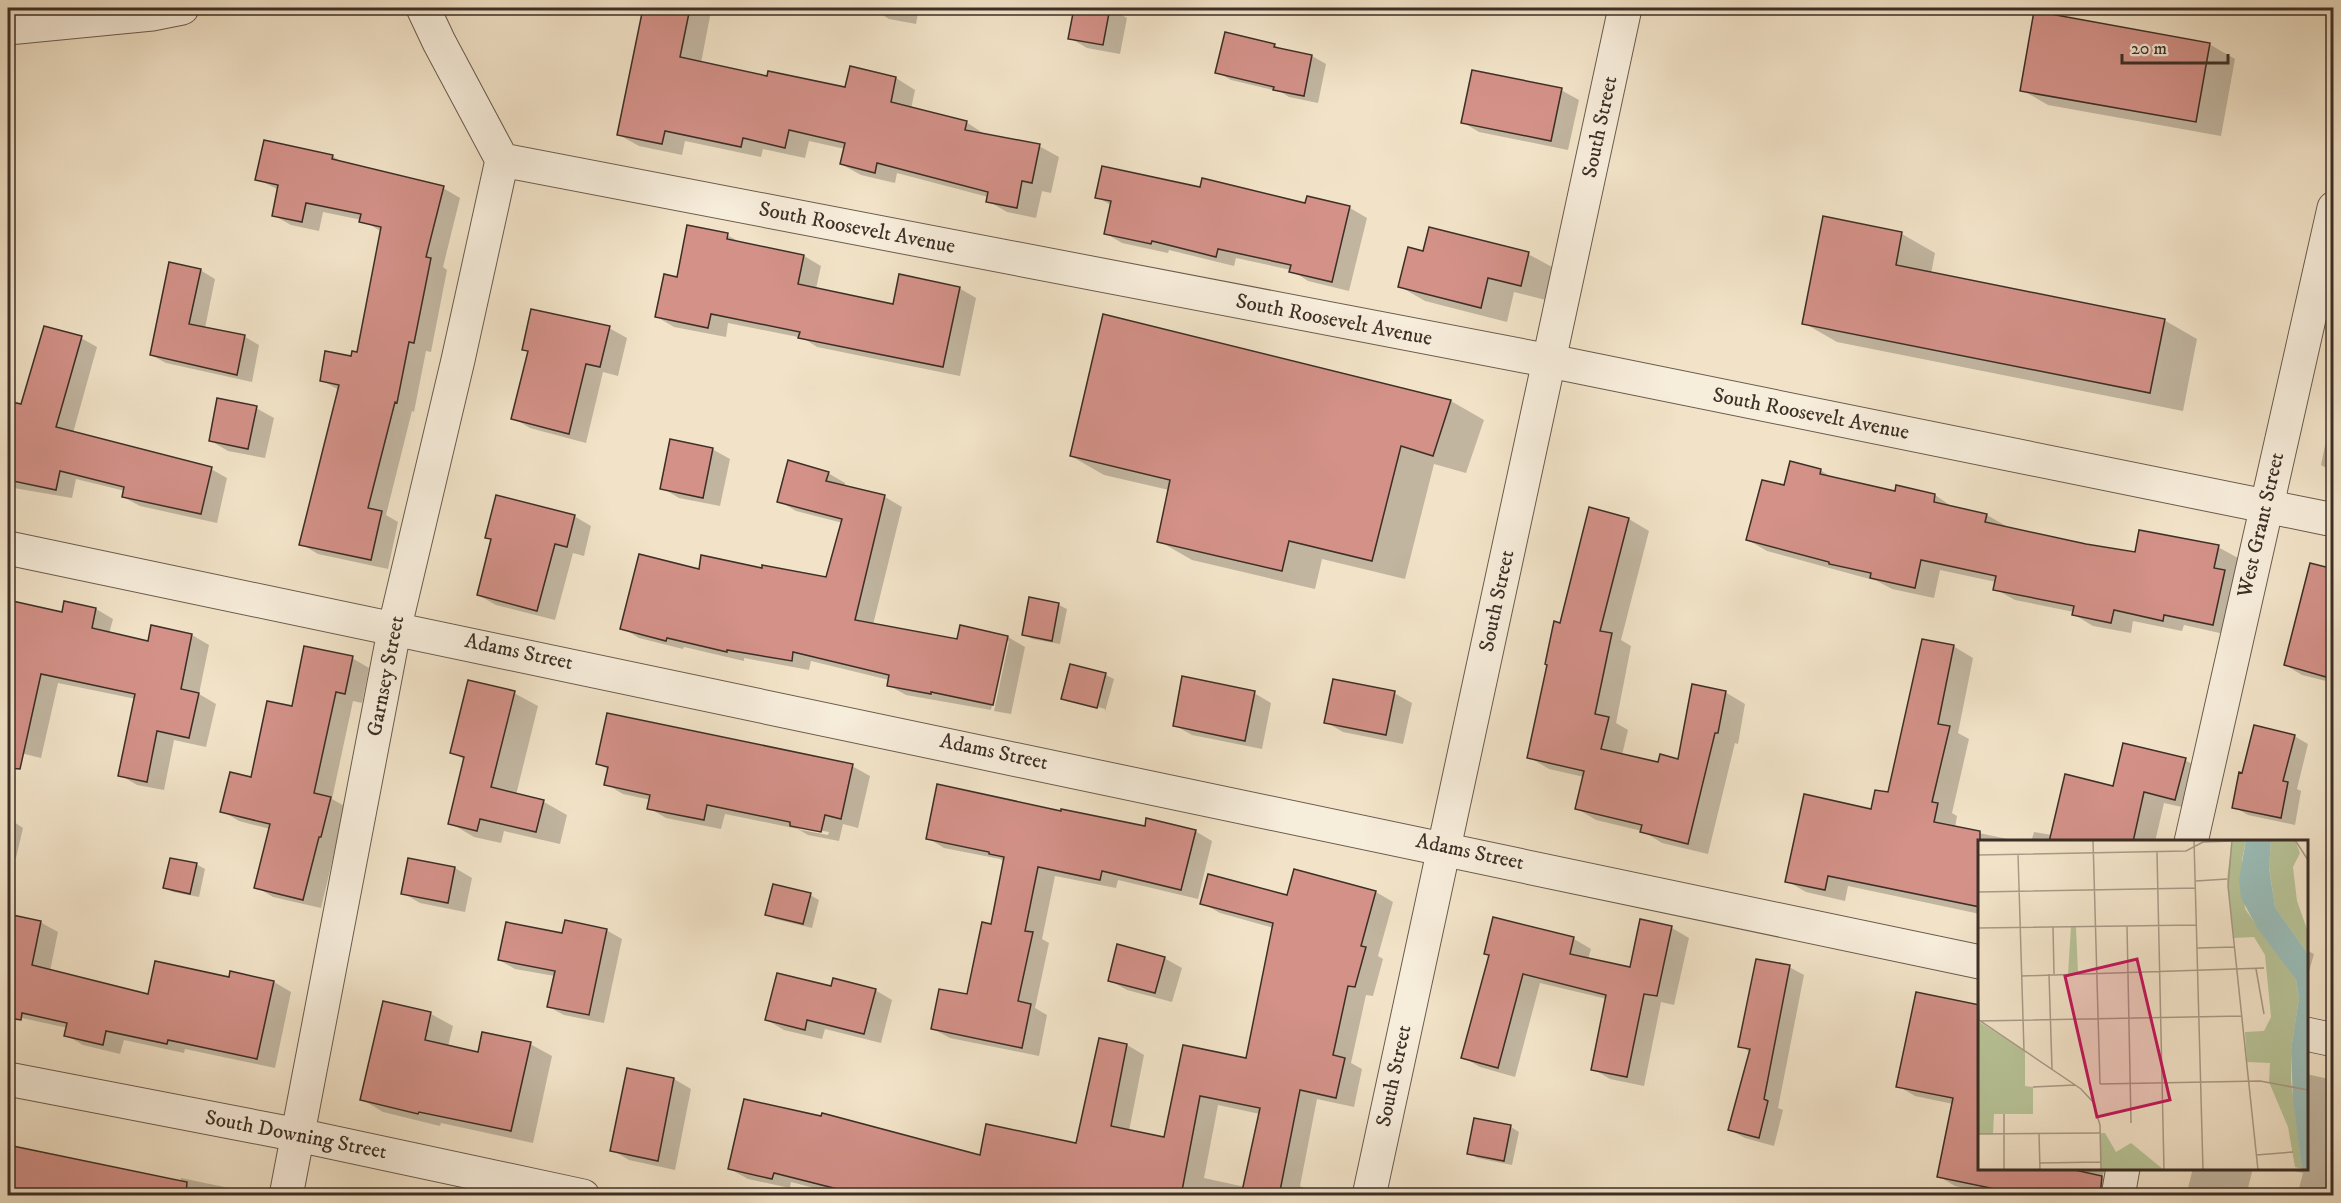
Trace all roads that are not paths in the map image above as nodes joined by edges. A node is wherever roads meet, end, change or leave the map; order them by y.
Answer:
1 (182, 8) edge
2 (423, 8) edge
3 (1625, 8) edge
4 (8, 28) edge
5 (502, 160) junction
6 (2334, 208) edge
7 (1550, 362) junction
8 (2265, 507) junction
9 (2334, 520) edge
10 (8, 549) edge
11 (395, 626) junction
12 (2191, 840) edge
13 (1443, 846) junction
14 (1978, 962) edge
15 (2308, 1034) edge
16 (2334, 1040) edge
17 (8, 1079) edge
18 (298, 1135) junction
19 (2123, 1170) edge
20 (286, 1196) edge
21 (583, 1196) edge
22 (1369, 1196) edge
23 (2118, 1196) edge

1 - 4 street
2 - 5 street
3 - 7 street, South Street
5 - 7 street, South Roosevelt Avenue
5 - 11 street, Garnsey Street
6 - 8 street, West Grant Street
7 - 8 street, South Roosevelt Avenue
7 - 13 street, South Street
8 - 9 street, South Roosevelt Avenue
8 - 12 street, West Grant Street
10 - 11 street, Adams Street
11 - 13 street, Adams Street
11 - 18 street, Garnsey Street
13 - 14 street, Adams Street
13 - 22 street, South Street
15 - 16 street
17 - 18 street, South Downing Street
18 - 20 street, Garnsey Street
18 - 21 street, South Downing Street
19 - 23 street

